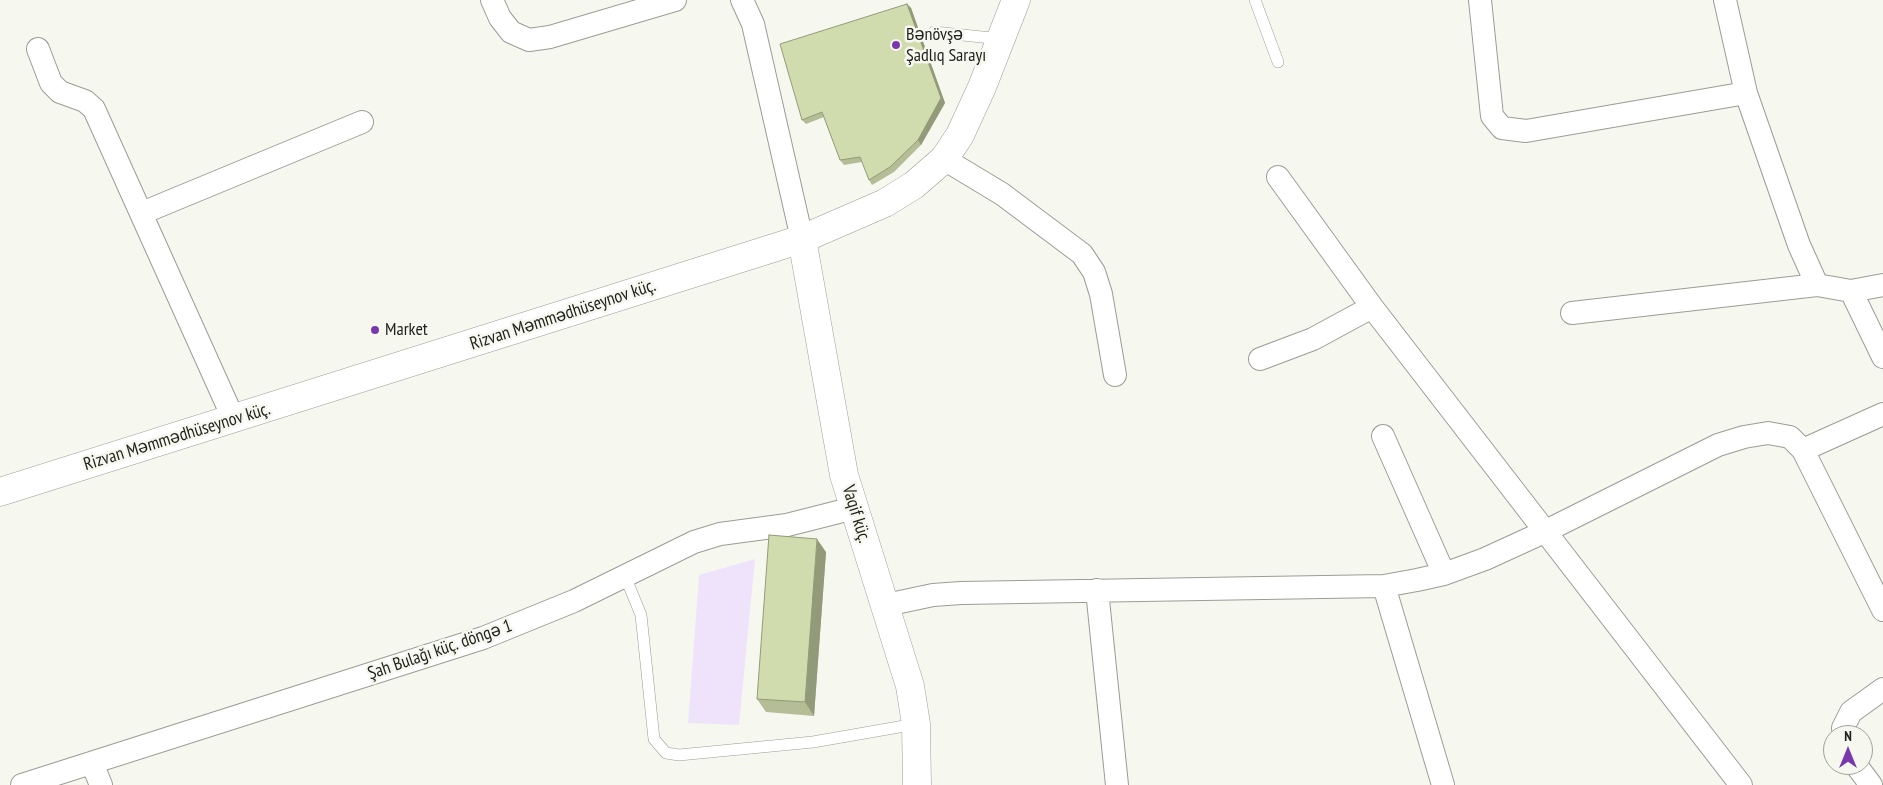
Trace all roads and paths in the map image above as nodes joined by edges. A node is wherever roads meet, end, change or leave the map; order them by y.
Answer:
1 (492, 0) edge
2 (674, 0) edge
3 (742, 0) edge
4 (1016, 0) edge
5 (1254, 0) edge
6 (1480, 0) edge
7 (1725, 0) edge
8 (934, 32) dead end
9 (1001, 39) junction
10 (38, 50) dead end
11 (1278, 62) dead end
12 (1746, 93) junction
13 (362, 122) dead end
14 (944, 158) junction
15 (1278, 177) dead end
16 (142, 213) junction
17 (802, 240) junction
18 (1817, 285) junction
19 (1883, 286) edge
20 (1850, 291) junction
21 (1372, 307) junction
22 (1572, 313) dead end
23 (1883, 357) edge
24 (1260, 359) dead end
25 (1114, 375) dead end
26 (1883, 414) edge
27 (234, 420) junction
28 (1383, 436) dead end
29 (1803, 450) junction
30 (0, 492) edge
31 (854, 508) junction
32 (1544, 532) junction
33 (1444, 574) junction
34 (625, 576) junction
35 (1384, 586) junction
36 (1096, 590) junction
37 (886, 605) junction
38 (1883, 610) edge
39 (1883, 689) edge
40 (916, 724) junction
41 (1844, 725) edge
42 (92, 763) junction
43 (22, 785) edge
44 (101, 785) edge
45 (917, 785) edge
46 (1117, 785) edge
47 (1443, 785) edge
48 (1741, 785) edge

1 - 2 street
3 - 17 street
4 - 9 street, Rizvan Məmmədhüseynov küç.
5 - 11 lane
6 - 12 street
7 - 12 street
8 - 9 lane
9 - 14 street, Rizvan Məmmədhüseynov küç.
10 - 16 street
12 - 18 street
13 - 16 street
14 - 17 street, Rizvan Məmmədhüseynov küç.
14 - 25 street
15 - 21 street
16 - 27 street
17 - 27 street, Rizvan Məmmədhüseynov küç.
17 - 31 street, Vaqif küç.
18 - 20 street
18 - 22 street
19 - 20 street
20 - 23 street
21 - 24 street
21 - 32 street
26 - 29 street
27 - 30 street, Rizvan Məmmədhüseynov küç.
28 - 33 street
29 - 32 street
29 - 38 street
31 - 34 street, Şah Bulağı küç. döngə 1
31 - 37 street, Vaqif küç.
32 - 33 street
32 - 48 street
33 - 35 street
34 - 40 lane
34 - 42 street, Şah Bulağı küç. döngə 1
35 - 36 street
35 - 47 street
36 - 37 street
36 - 46 street
37 - 40 street, Vaqif küç.
39 - 41 street
40 - 45 street, Vaqif küç.
42 - 43 street, Şah Bulağı küç. döngə 1
42 - 44 street

